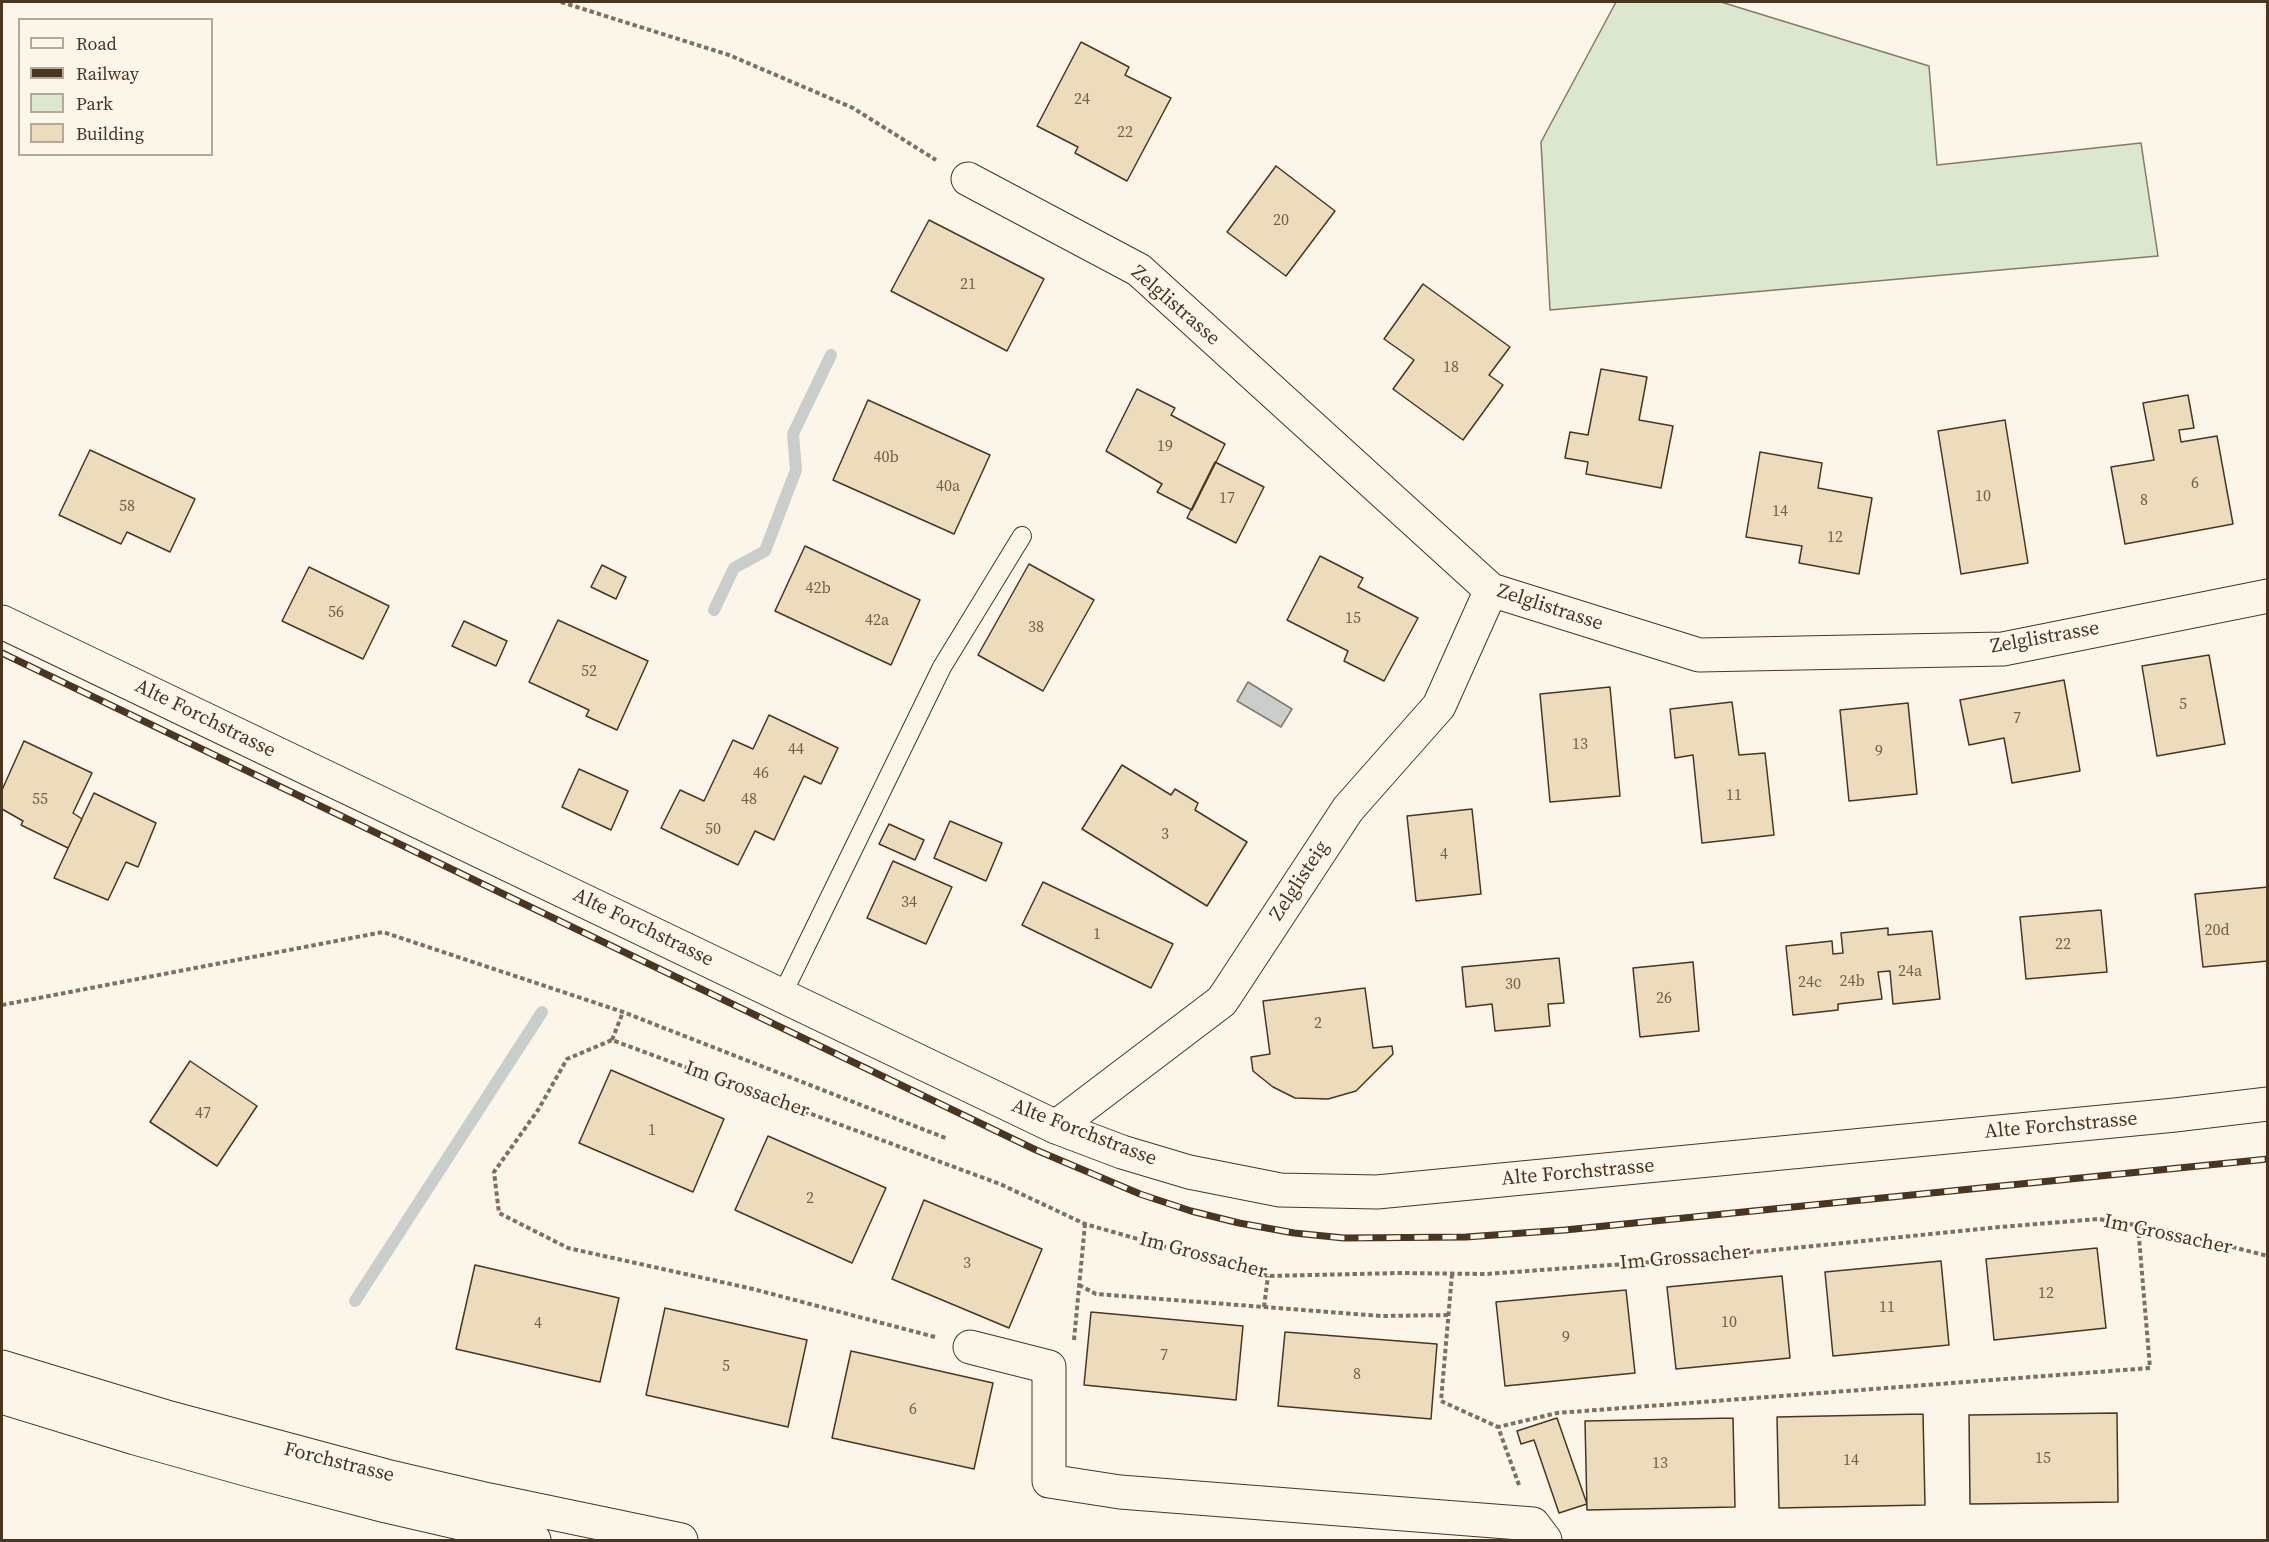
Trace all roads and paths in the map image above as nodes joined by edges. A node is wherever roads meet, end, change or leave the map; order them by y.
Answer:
1 (561, 2) edge
2 (968, 179) joint
3 (1022, 536) dead end
4 (1491, 590) junction
5 (2268, 596) edge
6 (2, 622) edge
7 (782, 994) junction
8 (2, 1005) edge
9 (623, 1012) junction
10 (612, 1040) junction
11 (2268, 1104) edge
12 (1056, 1127) junction
13 (948, 1139) dead end
14 (1085, 1224) junction
15 (2138, 1226) junction
16 (2268, 1256) edge
17 (1452, 1274) junction
18 (1268, 1276) junction
19 (1079, 1285) junction
20 (1264, 1307) junction
21 (1449, 1315) junction
22 (1074, 1345) dead end
23 (970, 1347) joint
24 (2, 1366) edge
25 (2, 1397) edge
26 (1498, 1426) junction
27 (1539, 1532) edge
28 (534, 1540) edge
29 (681, 1540) edge

1 - 2 path
2 - 4 main road, Zelglistrasse
3 - 7 lane
4 - 5 main road, Zelglistrasse
4 - 12 main road, Zelglisteig
6 - 7 main road, Alte Forchstrasse
7 - 12 main road, Alte Forchstrasse
8 - 9 path
9 - 10 path
9 - 13 path
10 - 14 path, Im Grossacher
10 - 23 path
11 - 12 main road, Alte Forchstrasse
14 - 18 path, Im Grossacher
14 - 19 path
15 - 16 path, Im Grossacher
15 - 17 path, Im Grossacher
15 - 26 path
17 - 18 path, Im Grossacher
17 - 21 path
18 - 20 path
19 - 20 path
19 - 22 path
20 - 21 path
21 - 26 path
23 - 27 main road
24 - 29 main road, Forchstrasse
25 - 28 main road, Forchstrasse
26 - 27 path

